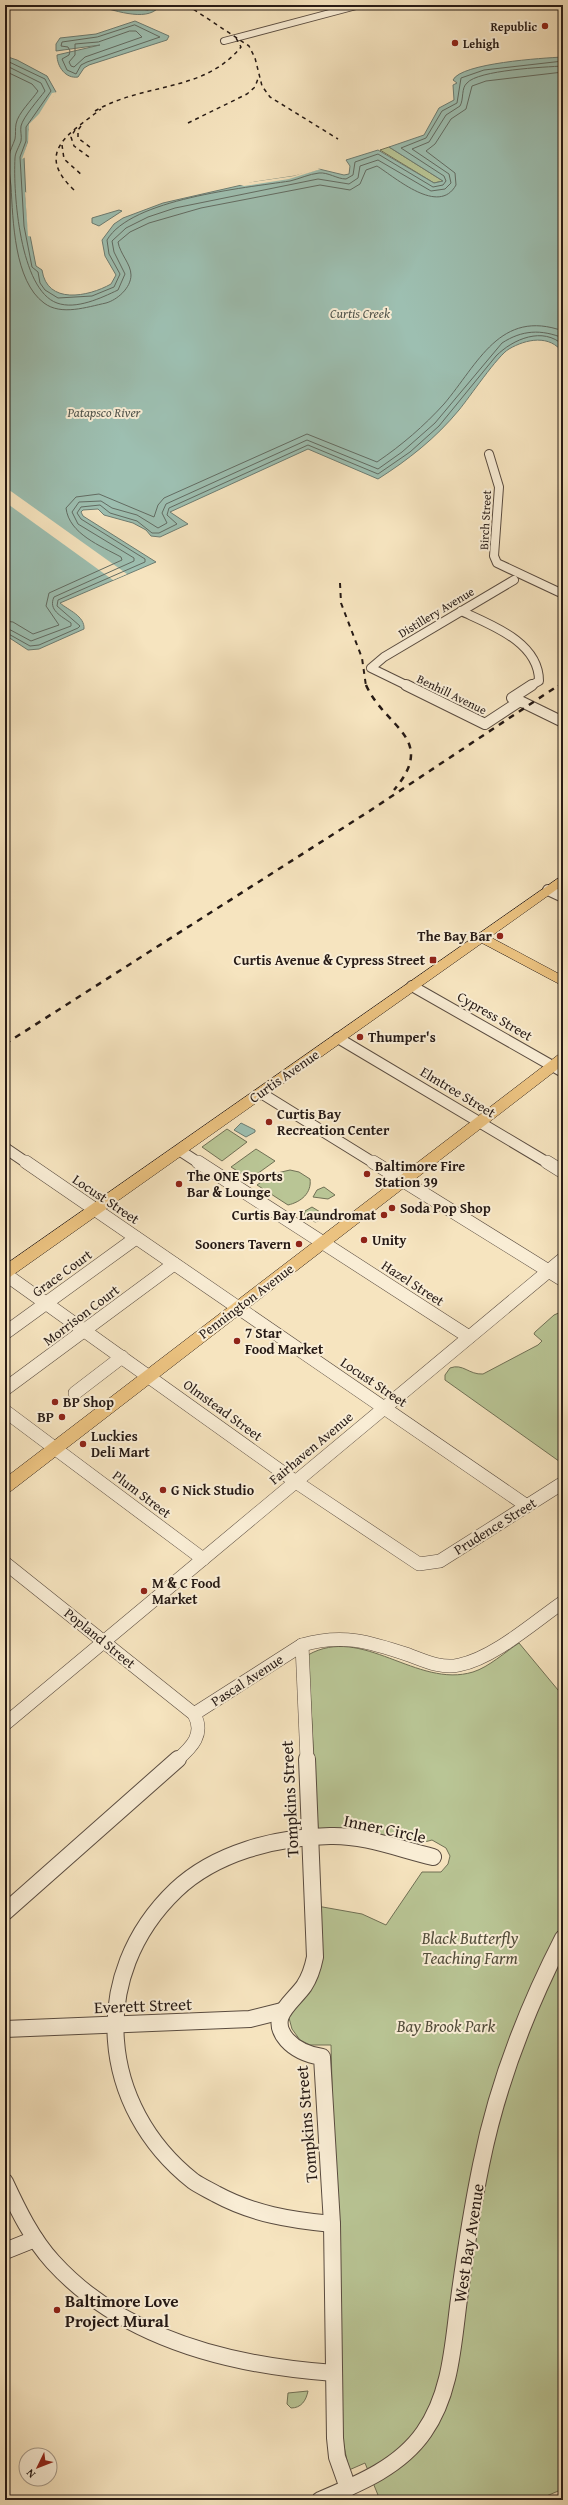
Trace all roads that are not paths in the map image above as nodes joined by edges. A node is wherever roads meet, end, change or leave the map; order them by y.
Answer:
1 (360, 5) edge
2 (224, 41) dead end
3 (489, 454) dead end
4 (514, 580) dead end
5 (563, 594) edge
6 (461, 611) junction
7 (371, 668) joint
8 (512, 698) dead end
9 (563, 722) edge
10 (563, 879) edge
11 (548, 890) junction
12 (563, 897) edge
13 (481, 938) junction
14 (563, 982) edge
15 (412, 986) junction
16 (338, 1038) junction
17 (559, 1066) edge
18 (261, 1093) junction
19 (479, 1122) junction
20 (5, 1148) edge
21 (179, 1150) junction
22 (563, 1172) edge
23 (403, 1181) junction
24 (95, 1210) junction
25 (136, 1238) junction
26 (322, 1243) junction
27 (563, 1259) edge
28 (174, 1264) junction
29 (549, 1271) junction
30 (5, 1273) edge
31 (563, 1280) edge
32 (46, 1303) junction
33 (238, 1308) junction
34 (84, 1331) junction
35 (5, 1333) edge
36 (469, 1337) junction
37 (122, 1357) junction
38 (148, 1376) junction
39 (5, 1389) edge
40 (75, 1393) dead end
41 (384, 1408) junction
42 (5, 1411) edge
43 (55, 1448) junction
44 (296, 1482) junction
45 (563, 1484) edge
46 (5, 1487) edge
47 (527, 1506) junction
48 (203, 1559) junction
49 (5, 1563) edge
50 (426, 1565) joint
51 (563, 1602) edge
52 (104, 1642) junction
53 (302, 1645) junction
54 (194, 1714) junction
55 (5, 1724) edge
56 (310, 1838) junction
57 (433, 1857) dead end
58 (5, 1912) edge
59 (563, 1938) edge
60 (282, 2011) junction
61 (113, 2025) junction
62 (5, 2029) edge
63 (5, 2182) edge
64 (332, 2224) junction
65 (35, 2239) junction
66 (5, 2251) edge
67 (334, 2373) junction
68 (348, 2488) junction
69 (320, 2500) edge

1 - 2 street
3 - 5 street, Birch Street
4 - 6 street, Distillery Avenue
6 - 7 street, Distillery Avenue
6 - 8 street
7 - 9 street, Benhill Avenue
10 - 11 main road, Curtis Avenue
11 - 12 street
11 - 13 main road, Curtis Avenue
13 - 14 main road
13 - 15 main road, Curtis Avenue
15 - 16 main road, Curtis Avenue
15 - 17 street, Cypress Street
16 - 18 main road, Curtis Avenue
16 - 19 street, Elmtree Street
17 - 19 main road, Pennington Avenue
18 - 21 main road, Curtis Avenue
18 - 23 street
19 - 22 street, Elmtree Street
19 - 23 main road, Pennington Avenue
20 - 24 street, Locust Street
21 - 24 main road, Curtis Avenue
21 - 26 street, Hazel Street
23 - 26 main road, Pennington Avenue
23 - 29 street
24 - 25 street, Locust Street
24 - 30 main road, Curtis Avenue
25 - 28 street, Locust Street
25 - 32 street, Grace Court
26 - 33 main road, Pennington Avenue
26 - 36 street, Hazel Street
27 - 29 street, Fairhaven Avenue
28 - 33 street, Locust Street
28 - 34 street, Morrison Court
29 - 31 street
29 - 36 street, Fairhaven Avenue
30 - 32 street, Olmstead Street
32 - 34 street, Olmstead Street
32 - 35 street, Grace Court
33 - 38 main road, Pennington Avenue
33 - 41 street, Locust Street
34 - 37 street, Olmstead Street
34 - 39 street, Morrison Court
36 - 41 street, Fairhaven Avenue
37 - 38 street, Olmstead Street
37 - 40 street
38 - 43 main road, Pennington Avenue
38 - 44 street, Olmstead Street
41 - 44 street, Fairhaven Avenue
41 - 47 street, Locust Street
42 - 43 street, Plum Street
43 - 46 main road, Pennington Avenue
43 - 48 street, Plum Street
44 - 48 street, Fairhaven Avenue
44 - 50 street, Olmstead Street
45 - 47 street, Prudence Street
47 - 50 street, Prudence Street
48 - 52 street, Fairhaven Avenue
49 - 52 street, Popland Street
51 - 53 street, Pascal Avenue
52 - 54 street, Popland Street
52 - 55 street, Fairhaven Avenue
53 - 54 street, Pascal Avenue
53 - 56 street, Tompkins Street
54 - 58 street
56 - 57 street, Inner Circle
56 - 60 street, Tompkins Street
56 - 61 street, Inner Circle
59 - 68 street, West Bay Avenue
60 - 61 street, Everett Street
60 - 64 street, Tompkins Street
61 - 62 street, Everett Street
61 - 64 street, Inner Circle
63 - 65 street
64 - 67 street, Tompkins Street
65 - 66 street
65 - 67 street
67 - 68 street, Tompkins Street
68 - 69 street, West Bay Avenue

